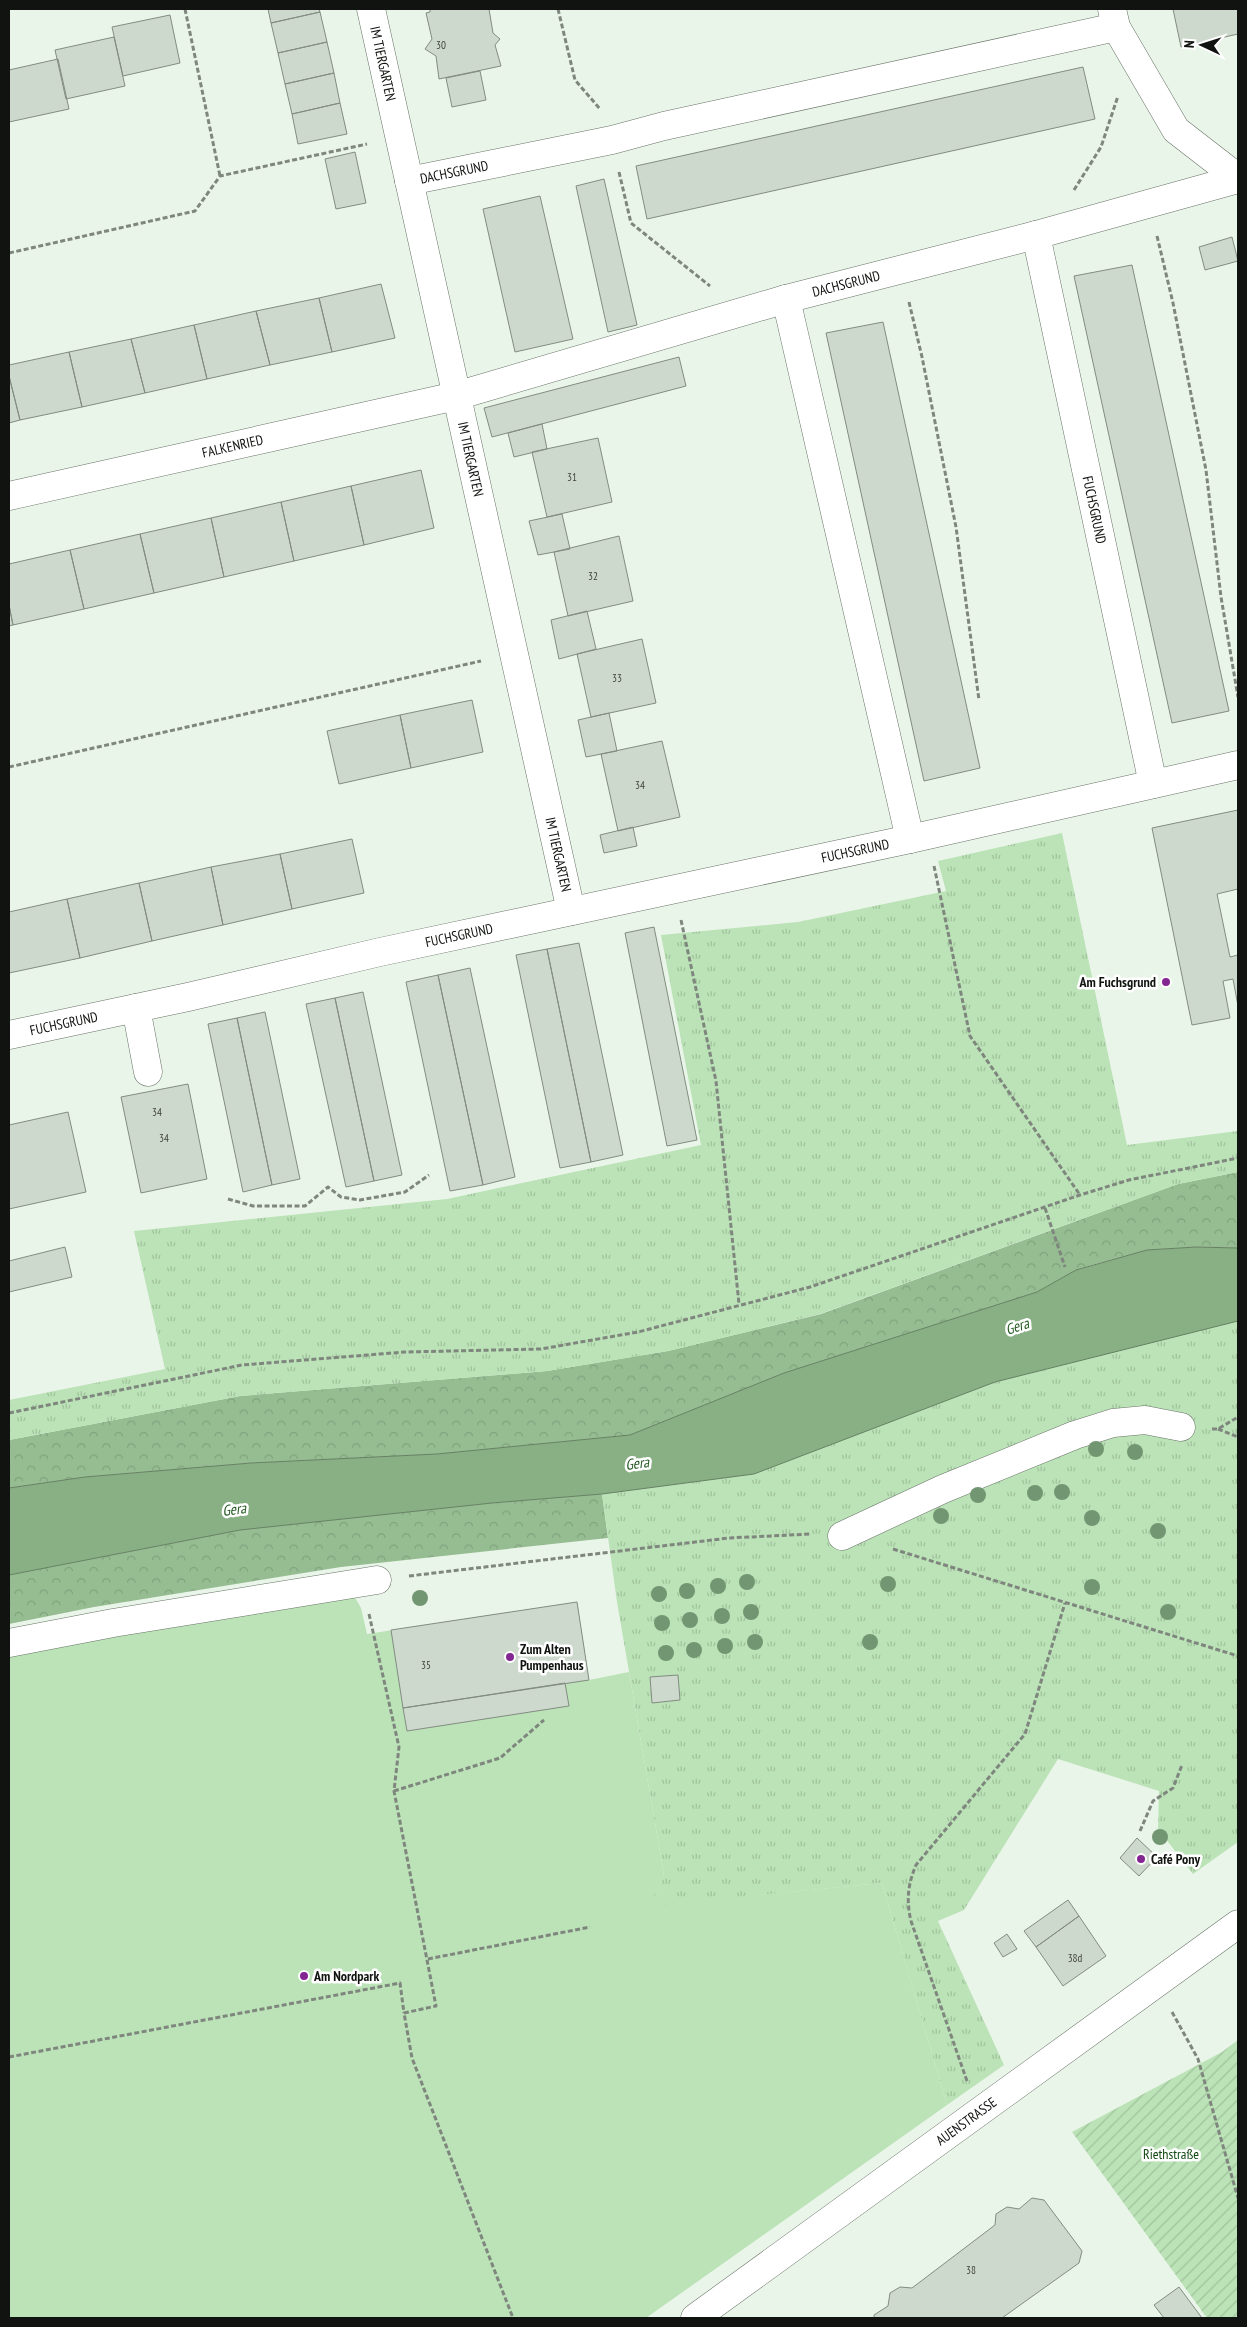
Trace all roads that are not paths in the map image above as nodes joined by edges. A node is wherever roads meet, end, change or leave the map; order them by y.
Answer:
1 (371, 9) edge
2 (1114, 18) edge
3 (1238, 178) edge
4 (409, 181) junction
5 (1043, 233) junction
6 (786, 299) junction
7 (456, 396) junction
8 (9, 496) edge
9 (1238, 765) edge
10 (1153, 784) junction
11 (918, 837) junction
12 (571, 911) junction
13 (136, 1008) junction
14 (9, 1035) edge
15 (148, 1072) dead end
16 (1181, 1427) dead end
17 (842, 1536) road end
18 (369, 1581) road end
19 (9, 1643) edge
20 (1238, 1924) edge
21 (695, 2318) edge

1 - 4 street, IM TIERGARTEN
2 - 3 street, DACHSGRUND
2 - 4 street, DACHSGRUND
3 - 5 street, DACHSGRUND
4 - 7 street, IM TIERGARTEN
5 - 6 street, DACHSGRUND
5 - 10 street, FUCHSGRUND
6 - 7 street, DACHSGRUND
6 - 11 street
7 - 8 street, FALKENRIED
7 - 12 street, IM TIERGARTEN
9 - 10 street, FUCHSGRUND
10 - 11 street, FUCHSGRUND
11 - 12 street, FUCHSGRUND
12 - 13 street, FUCHSGRUND
13 - 14 street, FUCHSGRUND
13 - 15 street
16 - 17 street
18 - 19 street
20 - 21 street, AUENSTRASSE

